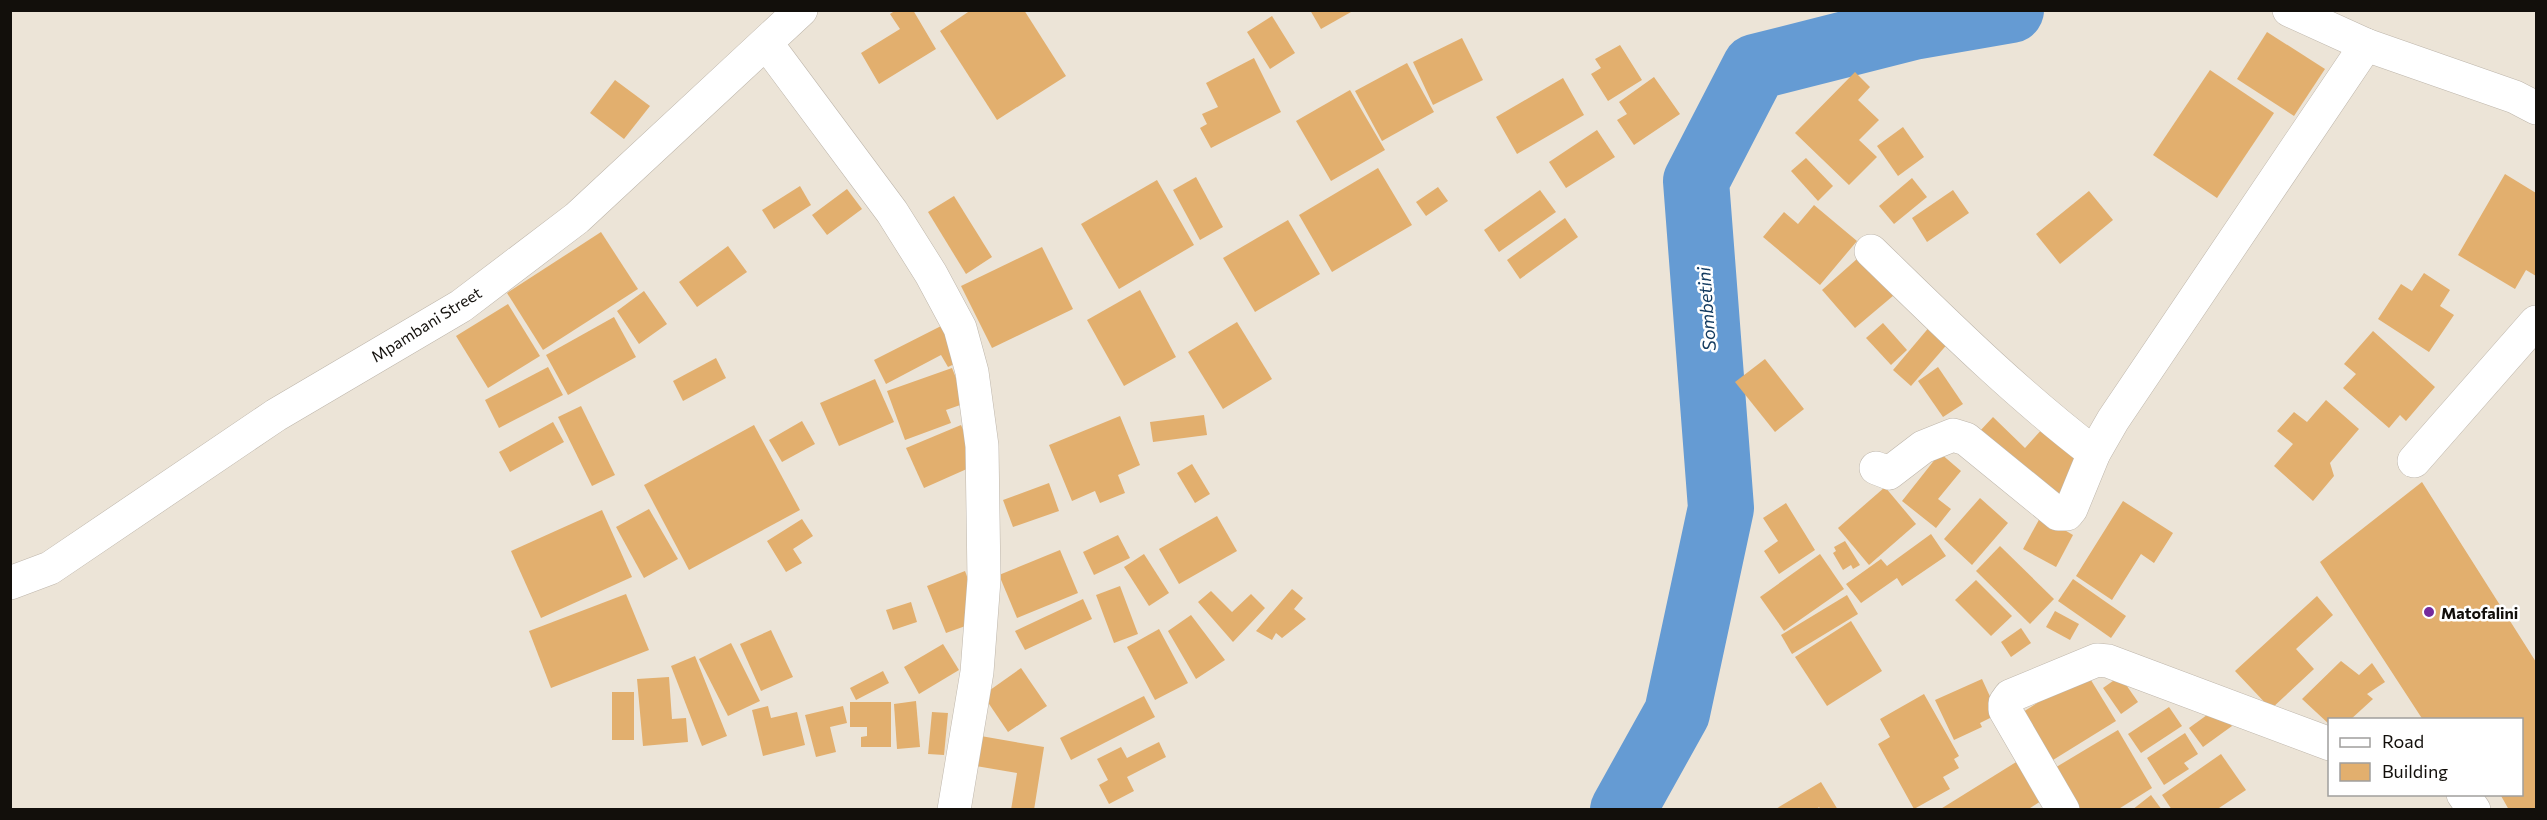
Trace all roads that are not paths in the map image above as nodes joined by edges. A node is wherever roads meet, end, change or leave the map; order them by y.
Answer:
1 (801, 10) edge
2 (2289, 10) edge
3 (767, 44) junction
4 (2366, 45) junction
5 (2536, 108) edge
6 (1871, 251) dead end
7 (2536, 322) edge
8 (2094, 453) junction
9 (2414, 460) dead end
10 (1876, 468) dead end
11 (10, 583) edge
12 (2328, 743) edge
13 (2464, 796) edge
14 (954, 810) edge
15 (2063, 810) edge
16 (2474, 810) edge

1 - 3 street, Mpambani Street
2 - 4 street
3 - 11 street, Mpambani Street
3 - 14 street
4 - 5 street
4 - 8 street
6 - 8 street
7 - 9 street
8 - 10 street
12 - 15 street
13 - 16 street

